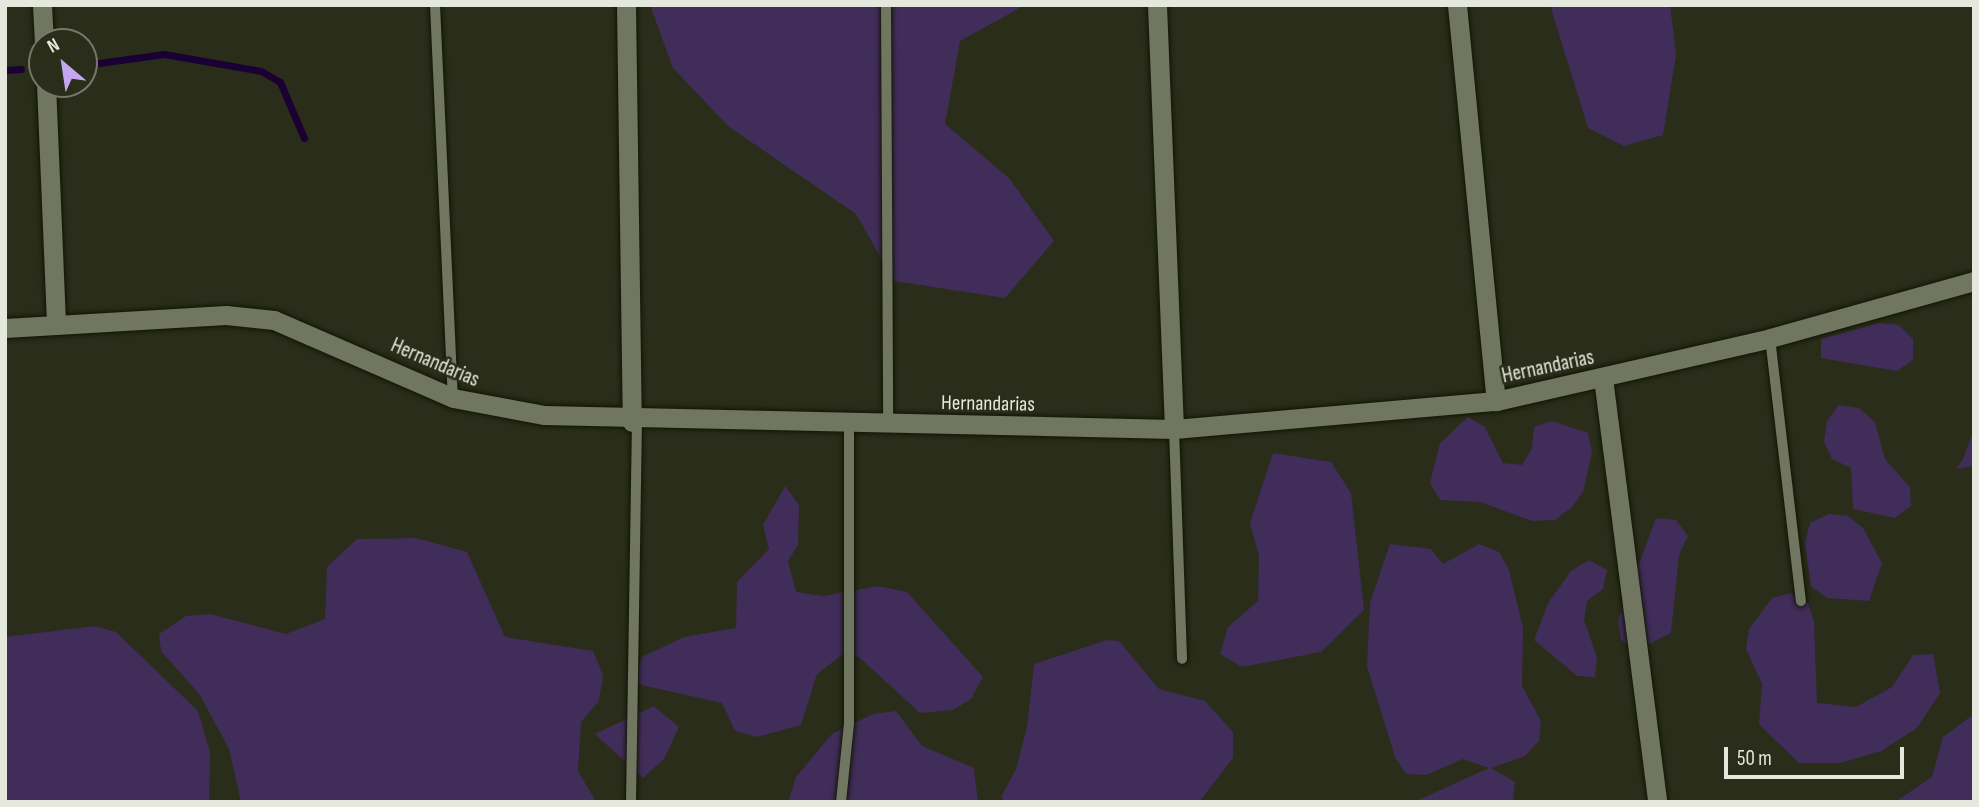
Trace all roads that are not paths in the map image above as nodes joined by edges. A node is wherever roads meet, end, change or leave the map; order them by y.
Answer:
1 (43, 5) edge
2 (435, 5) edge
3 (626, 5) edge
4 (886, 5) edge
5 (1157, 5) edge
6 (1457, 5) edge
7 (44, 28) edge
8 (47, 98) edge
9 (1974, 281) edge
10 (57, 322) junction
11 (5, 328) edge
12 (1770, 338) junction
13 (1603, 378) junction
14 (453, 398) junction
15 (1496, 401) junction
16 (635, 422) junction
17 (849, 425) junction
18 (888, 426) junction
19 (1174, 429) junction
20 (1801, 601) dead end
21 (1182, 659) dead end
22 (631, 802) edge
23 (841, 802) edge
24 (1657, 802) edge

1 - 7 street
2 - 14 lane
3 - 16 street
4 - 18 lane
5 - 19 street
6 - 15 street
8 - 10 street
9 - 12 street, Hernandarias
10 - 11 street, Hernandarias
10 - 14 street, Hernandarias
12 - 13 street, Hernandarias
12 - 20 lane
13 - 15 street, Hernandarias
13 - 24 street
14 - 16 street, Hernandarias
15 - 19 street, Hernandarias
16 - 17 street, Hernandarias
16 - 22 lane
17 - 18 street, Hernandarias
17 - 23 lane
18 - 19 street, Hernandarias
19 - 21 lane

